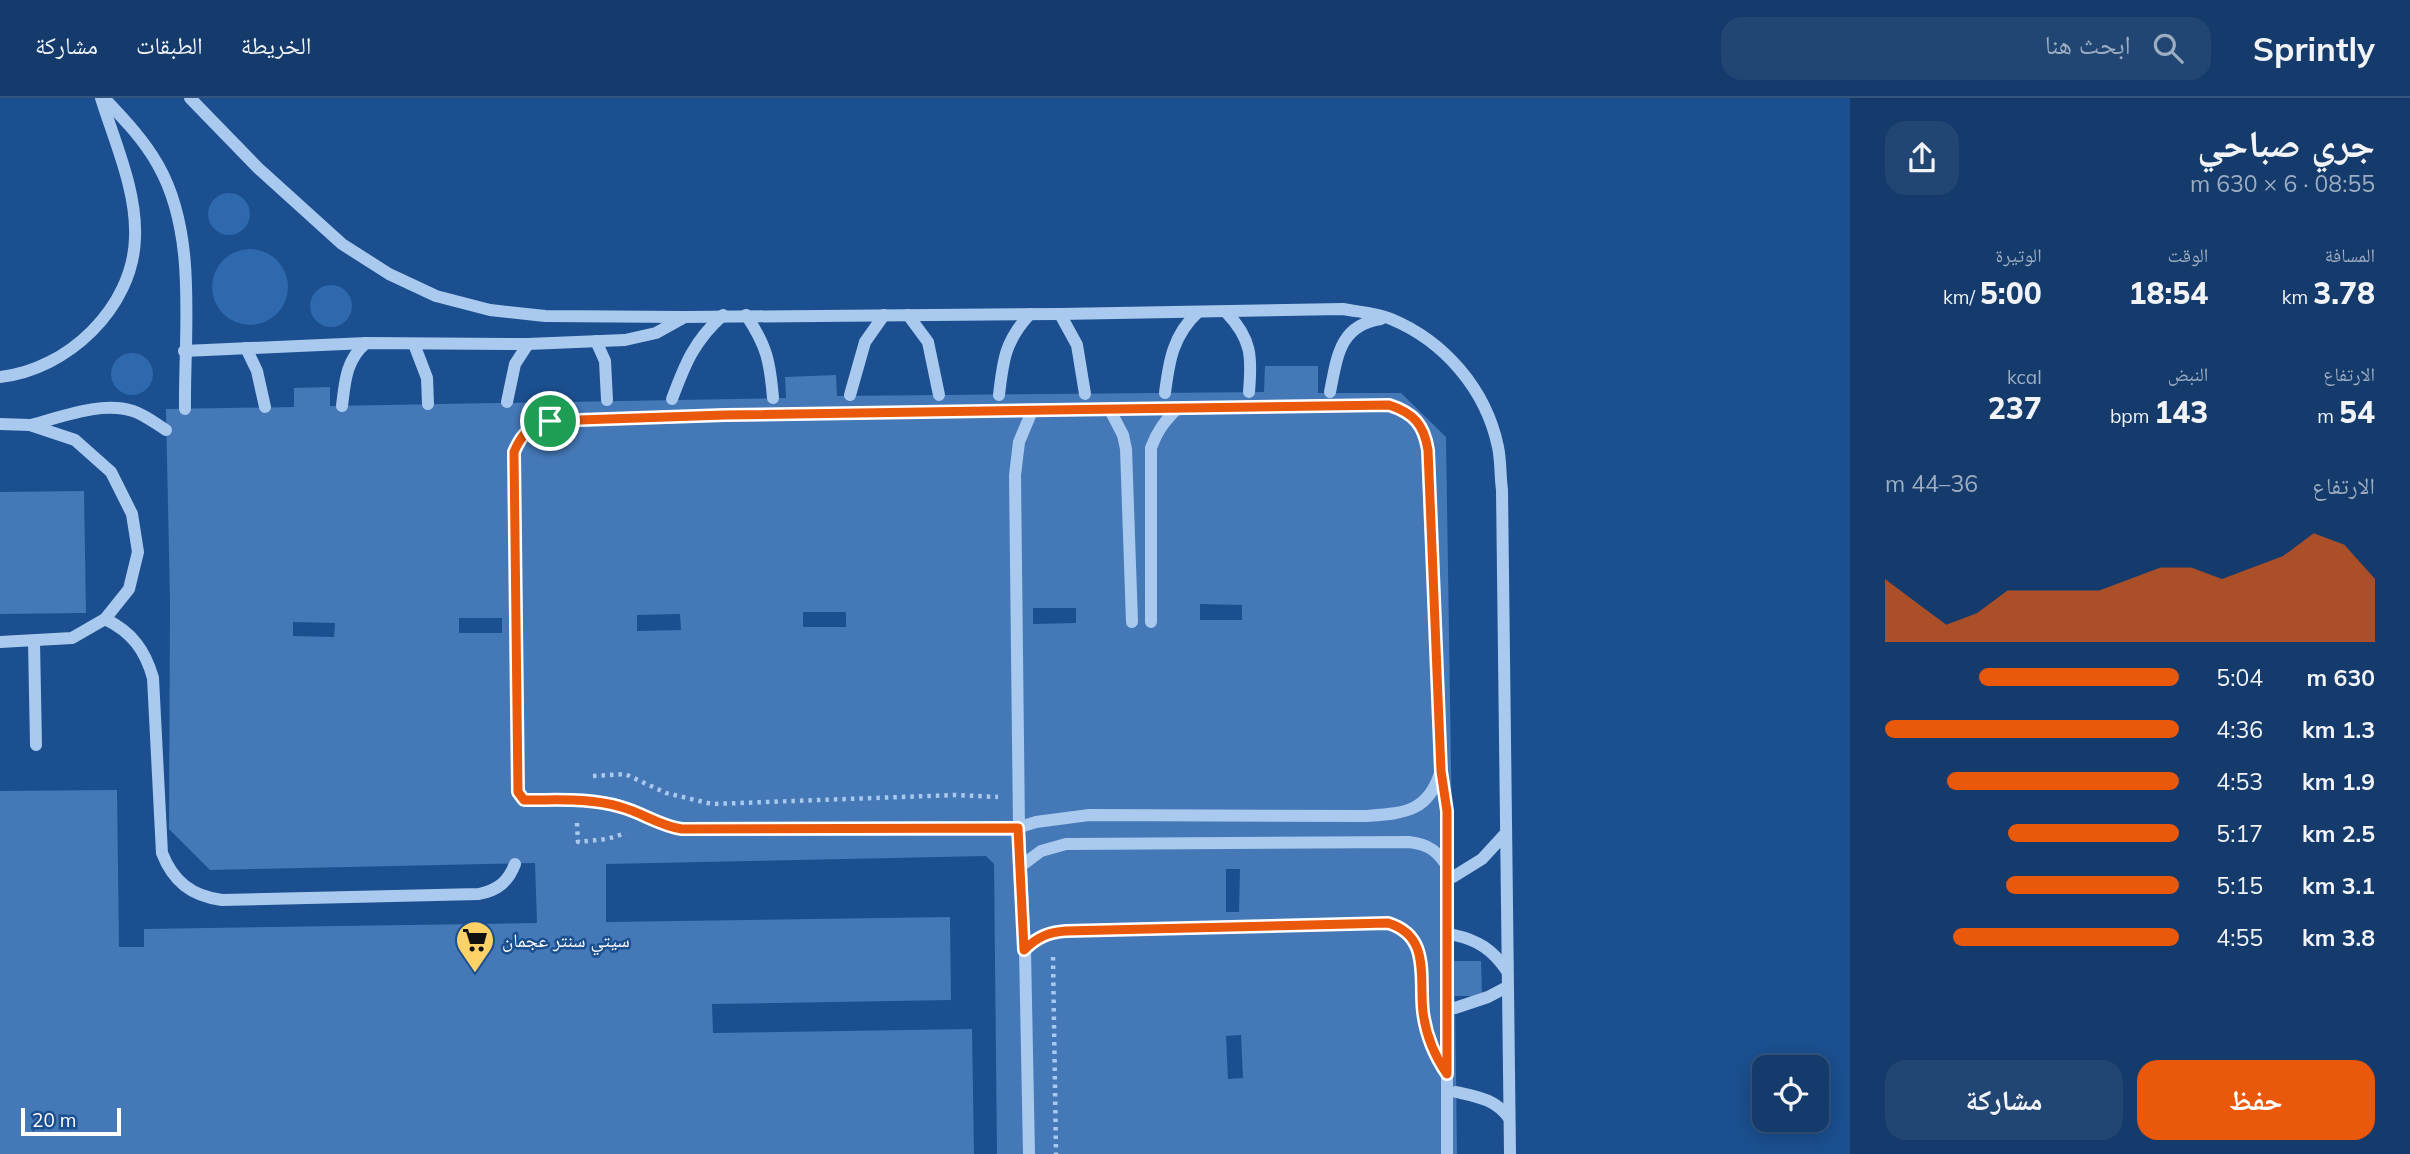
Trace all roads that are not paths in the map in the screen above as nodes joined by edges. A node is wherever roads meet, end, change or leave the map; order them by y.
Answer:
1 (103, 98) edge
2 (190, 98) edge
3 (1198, 312) junction
4 (1226, 312) junction
5 (1030, 314) junction
6 (1060, 314) junction
7 (723, 315) junction
8 (746, 315) junction
9 (884, 315) junction
10 (908, 315) junction
11 (684, 317) junction
12 (1389, 317) junction
13 (596, 341) junction
14 (366, 344) junction
15 (414, 344) junction
16 (528, 344) junction
17 (246, 348) junction
18 (184, 351) junction
19 (0, 377) edge
20 (1249, 392) dead end
21 (1330, 392) dead end
22 (1165, 393) dead end
23 (1085, 394) dead end
24 (939, 395) dead end
25 (999, 395) dead end
26 (850, 396) dead end
27 (773, 398) dead end
28 (672, 399) dead end
29 (607, 400) dead end
30 (507, 402) dead end
31 (428, 404) dead end
32 (342, 405) dead end
33 (265, 407) dead end
34 (1178, 408) junction
35 (185, 409) dead end
36 (1110, 410) junction
37 (1032, 411) junction
38 (0, 424) edge
39 (30, 425) junction
40 (166, 430) dead end
41 (105, 619) junction
42 (1132, 622) dead end
43 (1151, 622) dead end
44 (0, 642) edge
45 (34, 642) junction
46 (36, 745) dead end
47 (1441, 771) junction
48 (1018, 828) junction
49 (1505, 834) junction
50 (515, 864) dead end
51 (1021, 866) junction
52 (1450, 872) junction
53 (1454, 935) dead end
54 (1024, 950) junction
55 (1507, 971) junction
56 (1507, 987) junction
57 (1455, 1008) dead end
58 (1447, 1074) junction
59 (1456, 1092) dead end
60 (1509, 1118) junction
61 (1029, 1154) edge
62 (1447, 1154) edge
63 (1510, 1154) edge

1 - 18 street
1 - 19 street
2 - 11 street
3 - 4 street
3 - 6 street
3 - 22 street
4 - 12 street
4 - 20 street
5 - 6 street
5 - 10 street
5 - 25 street
6 - 23 street
7 - 8 street
7 - 11 street
7 - 28 street
8 - 9 street
8 - 27 street
9 - 10 street
9 - 26 street
10 - 24 street
11 - 13 street
12 - 21 street
12 - 49 street
13 - 16 street
13 - 29 street
14 - 15 street
14 - 17 street
14 - 32 street
15 - 16 street
15 - 31 street
16 - 30 street
17 - 18 street
17 - 33 street
18 - 35 street
34 - 36 street
34 - 43 street
34 - 47 street
36 - 37 street
36 - 42 street
37 - 48 street
37 - 48 street
38 - 39 street
39 - 40 street
39 - 41 street
41 - 45 street
41 - 50 street
44 - 45 street
45 - 46 street
47 - 48 street
47 - 52 street
48 - 51 street
49 - 52 street
49 - 55 street
51 - 52 street
51 - 54 street
52 - 58 street
53 - 55 street
54 - 58 street
54 - 61 street
55 - 56 street
56 - 57 street
56 - 60 street
58 - 62 street
59 - 60 street
60 - 63 street

